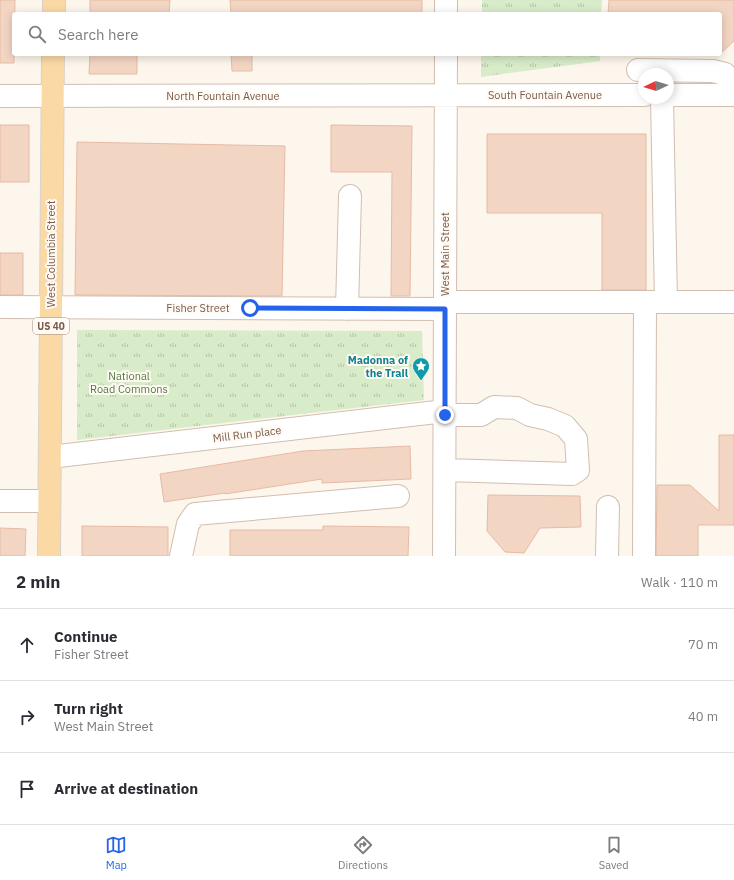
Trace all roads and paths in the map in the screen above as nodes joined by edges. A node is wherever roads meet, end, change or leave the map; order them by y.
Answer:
1 (54, 0) edge
2 (446, 0) edge
3 (54, 12) edge
4 (446, 12) edge
5 (53, 56) edge
6 (446, 56) edge
7 (674, 70) edge
8 (734, 90) edge
9 (446, 95) junction
10 (638, 95) edge
11 (674, 95) edge
12 (734, 95) edge
13 (0, 96) edge
14 (53, 96) junction
15 (662, 104) edge
16 (350, 196) dead end
17 (655, 302) junction
18 (734, 302) edge
19 (445, 306) junction
20 (0, 308) edge
21 (51, 308) junction
22 (347, 309) junction
23 (445, 413) junction
24 (50, 457) junction
25 (445, 470) junction
26 (398, 496) dead end
27 (0, 501) edge
28 (49, 501) junction
29 (608, 507) dead end
30 (49, 556) edge
31 (182, 556) edge
32 (444, 556) edge
33 (607, 556) edge
34 (644, 556) edge

1 - 3 main road
2 - 4 street
5 - 14 main road, US 40
6 - 9 street, West Main Street
7 - 8 street
9 - 10 street, South Fountain Avenue
9 - 14 street, North Fountain Avenue
9 - 19 street, West Main Street
11 - 12 street
13 - 14 street, North Fountain Avenue
14 - 21 main road, West Columbia Street / US 40
15 - 17 street
16 - 22 street
17 - 18 street, Fisher Street
17 - 19 street, Fisher Street
17 - 34 street
19 - 22 street, Fisher Street
19 - 23 street, West Main Street
20 - 21 street, Fisher Street
21 - 22 street, Fisher Street
21 - 24 main road, West Columbia Street / US 40
23 - 24 street, Mill Run place
23 - 25 street, West Main Street
23 - 25 street, Mill Run place
24 - 28 main road, West Columbia Street / US 40
25 - 32 street, West Main Street
26 - 31 street
27 - 28 street
28 - 30 main road, West Columbia Street / US 40
29 - 33 street

